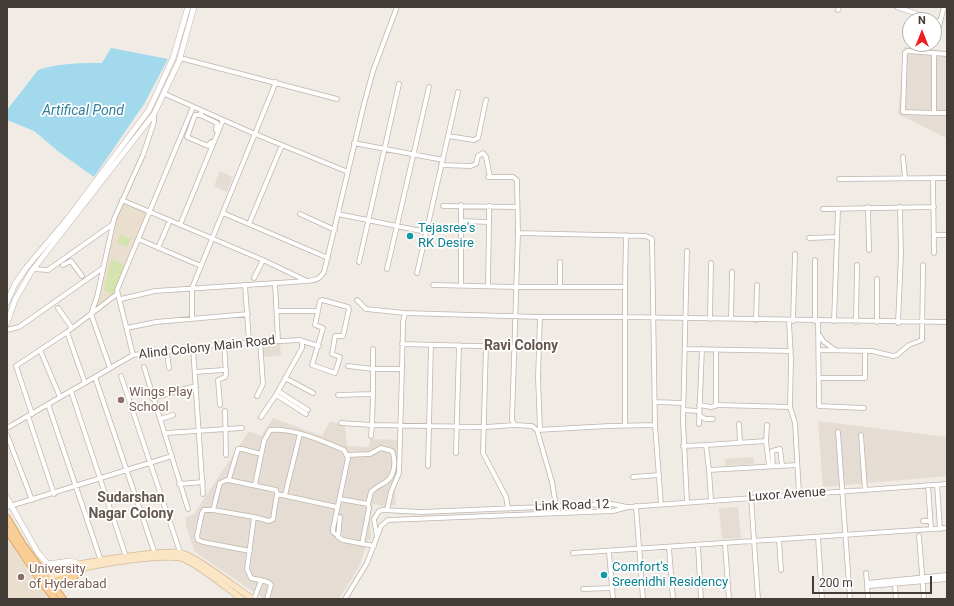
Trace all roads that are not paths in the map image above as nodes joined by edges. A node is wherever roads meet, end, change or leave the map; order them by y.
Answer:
1 (188, 7) edge
2 (194, 7) edge
3 (398, 7) edge
4 (900, 8) edge
5 (911, 12) edge
6 (934, 53) junction
7 (947, 54) edge
8 (180, 58) junction
9 (276, 82) junction
10 (399, 84) dead end
11 (429, 87) dead end
12 (458, 92) dead end
13 (165, 94) junction
14 (337, 99) dead end
15 (486, 100) dead end
16 (193, 107) junction
17 (149, 110) junction
18 (201, 113) junction
19 (934, 113) junction
20 (947, 113) edge
21 (154, 114) junction
22 (214, 119) junction
23 (223, 120) junction
24 (255, 134) junction
25 (448, 136) junction
26 (354, 143) junction
27 (282, 145) junction
28 (385, 149) junction
29 (413, 155) junction
30 (903, 157) dead end
31 (443, 160) junction
32 (441, 165) junction
33 (348, 172) junction
34 (905, 178) junction
35 (933, 178) junction
36 (947, 178) edge
37 (839, 179) dead end
38 (122, 200) junction
39 (443, 206) dead end
40 (461, 206) junction
41 (489, 206) junction
42 (517, 207) junction
43 (868, 207) junction
44 (900, 207) junction
45 (934, 207) junction
46 (823, 209) dead end
47 (838, 209) junction
48 (150, 211) junction
49 (223, 213) junction
50 (300, 214) dead end
51 (338, 214) junction
52 (170, 220) junction
53 (369, 220) junction
54 (461, 221) junction
55 (489, 222) junction
56 (113, 224) junction
57 (249, 224) junction
58 (180, 225) junction
59 (396, 226) junction
60 (335, 230) junction
61 (426, 232) junction
62 (518, 233) junction
63 (626, 235) junction
64 (934, 235) junction
65 (947, 235) edge
66 (837, 237) junction
67 (809, 238) dead end
68 (138, 239) junction
69 (212, 239) junction
70 (158, 248) junction
71 (869, 250) dead end
72 (687, 251) dead end
73 (934, 253) dead end
74 (796, 254) dead end
75 (67, 256) junction
76 (328, 258) junction
77 (62, 260) junction
78 (263, 260) junction
79 (815, 260) dead end
80 (71, 261) junction
81 (359, 262) dead end
82 (560, 262) dead end
83 (711, 263) dead end
84 (857, 265) dead end
85 (923, 265) dead end
86 (201, 266) junction
87 (103, 268) junction
88 (387, 269) dead end
89 (33, 270) junction
90 (732, 272) dead end
91 (417, 273) dead end
92 (82, 276) dead end
93 (254, 278) dead end
94 (877, 279) dead end
95 (307, 281) junction
96 (275, 283) junction
97 (246, 285) junction
98 (433, 285) dead end
99 (757, 285) dead end
100 (461, 286) junction
101 (488, 286) junction
102 (516, 287) junction
103 (560, 287) junction
104 (625, 287) junction
105 (192, 288) junction
106 (117, 294) junction
107 (121, 299) junction
108 (357, 300) dead end
109 (7, 302) edge
110 (58, 308) dead end
111 (318, 310) junction
112 (276, 311) junction
113 (405, 313) junction
114 (91, 314) junction
115 (248, 314) junction
116 (516, 317) junction
117 (625, 317) junction
118 (540, 318) junction
119 (654, 318) junction
120 (192, 319) junction
121 (685, 319) junction
122 (710, 319) junction
123 (731, 319) junction
124 (756, 320) junction
125 (791, 321) junction
126 (816, 321) junction
127 (834, 321) junction
128 (856, 322) junction
129 (877, 322) junction
130 (922, 322) junction
131 (947, 322) edge
132 (7, 323) edge
133 (898, 323) junction
134 (72, 328) junction
135 (127, 328) junction
136 (7, 330) edge
137 (67, 332) junction
138 (819, 334) junction
139 (278, 340) junction
140 (260, 341) junction
141 (249, 342) junction
142 (303, 343) junction
143 (224, 344) junction
144 (402, 344) junction
145 (431, 344) junction
146 (459, 345) junction
147 (319, 346) junction
148 (486, 346) junction
149 (515, 346) junction
150 (193, 348) junction
151 (373, 349) dead end
152 (685, 349) junction
153 (702, 349) junction
154 (40, 350) junction
155 (716, 350) junction
156 (819, 350) junction
157 (836, 350) junction
158 (791, 351) junction
159 (865, 351) junction
160 (166, 352) junction
161 (133, 355) junction
162 (348, 366) dead end
163 (144, 367) dead end
164 (110, 368) junction
165 (169, 368) dead end
166 (373, 369) junction
167 (402, 369) junction
168 (223, 370) dead end
169 (195, 372) junction
170 (121, 376) dead end
171 (96, 377) junction
172 (285, 378) junction
173 (819, 378) junction
174 (85, 383) junction
175 (196, 386) junction
176 (70, 391) junction
177 (277, 393) junction
178 (313, 393) dead end
179 (373, 394) junction
180 (338, 395) dead end
181 (257, 396) dead end
182 (60, 397) junction
183 (152, 398) junction
184 (655, 402) junction
185 (683, 403) junction
186 (48, 404) junction
187 (220, 405) dead end
188 (699, 405) junction
189 (716, 405) junction
190 (790, 407) junction
191 (864, 408) dead end
192 (683, 410) junction
193 (225, 411) dead end
194 (307, 412) dead end
195 (699, 413) junction
196 (30, 415) junction
197 (173, 415) dead end
198 (262, 417) dead end
199 (161, 419) junction
200 (712, 419) dead end
201 (341, 423) dead end
202 (698, 424) dead end
203 (739, 424) dead end
204 (372, 425) junction
205 (429, 425) junction
206 (515, 425) junction
207 (625, 425) junction
208 (655, 425) junction
209 (766, 425) dead end
210 (401, 426) junction
211 (457, 426) junction
212 (485, 427) junction
213 (7, 428) edge
214 (225, 428) junction
215 (242, 428) dead end
216 (199, 430) junction
217 (539, 430) junction
218 (838, 432) dead end
219 (166, 433) junction
220 (300, 434) junction
221 (7, 435) edge
222 (861, 435) dead end
223 (371, 436) dead end
224 (766, 441) junction
225 (740, 442) junction
226 (706, 445) junction
227 (683, 446) junction
228 (456, 453) dead end
229 (261, 454) junction
230 (226, 455) dead end
231 (347, 455) junction
232 (172, 456) junction
233 (149, 462) junction
234 (782, 464) junction
235 (797, 464) junction
236 (772, 465) junction
237 (428, 466) dead end
238 (127, 469) junction
239 (709, 470) junction
240 (659, 475) junction
241 (633, 477) dead end
242 (101, 478) junction
243 (390, 478) junction
244 (228, 480) junction
245 (203, 482) junction
246 (383, 483) junction
247 (395, 483) junction
248 (179, 484) junction
249 (947, 484) edge
250 (928, 485) junction
251 (938, 485) junction
252 (76, 486) junction
253 (255, 486) junction
254 (392, 490) junction
255 (865, 490) junction
256 (843, 491) junction
257 (799, 493) junction
258 (54, 494) junction
259 (204, 494) dead end
260 (277, 494) junction
261 (285, 496) junction
262 (751, 497) junction
263 (7, 498) edge
264 (32, 500) junction
265 (340, 500) junction
266 (711, 500) junction
267 (688, 502) junction
268 (368, 504) junction
269 (661, 504) junction
270 (556, 506) junction
271 (636, 506) junction
272 (9, 507) edge
273 (337, 507) junction
274 (628, 507) junction
275 (508, 508) junction
276 (188, 509) dead end
277 (213, 510) junction
278 (387, 510) junction
279 (254, 517) junction
280 (340, 517) dead end
281 (7, 518) edge
282 (923, 521) dead end
283 (930, 521) junction
284 (947, 528) edge
285 (931, 529) junction
286 (940, 529) junction
287 (7, 530) edge
288 (337, 535) junction
289 (845, 536) junction
290 (919, 536) dead end
291 (818, 537) junction
292 (377, 538) junction
293 (779, 540) junction
294 (754, 541) junction
295 (362, 544) junction
296 (725, 544) junction
297 (374, 546) junction
298 (698, 546) junction
299 (669, 548) junction
300 (640, 549) junction
301 (250, 551) junction
302 (609, 552) junction
303 (573, 553) dead end
304 (155, 554) junction
305 (181, 556) junction
306 (126, 557) junction
307 (101, 561) junction
308 (82, 567) junction
309 (202, 567) junction
310 (781, 570) dead end
311 (866, 573) dead end
312 (947, 575) edge
313 (42, 577) junction
314 (922, 579) junction
315 (947, 579) edge
316 (261, 581) junction
317 (867, 584) junction
318 (895, 584) junction
319 (612, 588) junction
320 (584, 589) dead end
321 (57, 592) junction
322 (55, 599) edge
323 (63, 599) edge
324 (242, 599) edge
325 (253, 599) edge
326 (267, 599) edge
327 (345, 599) edge
328 (613, 599) edge
329 (643, 599) edge
330 (673, 599) edge
331 (702, 599) edge
332 (729, 599) edge
333 (758, 599) edge
334 (822, 599) edge
335 (850, 599) edge
336 (868, 599) edge
337 (896, 599) edge
338 (924, 599) edge

1 - 17 street
2 - 8 street
3 - 26 street
4 - 5 street
6 - 7 street
6 - 19 street
6 - 19 street
8 - 9 street
8 - 13 street
9 - 14 street
9 - 24 street
10 - 28 street
11 - 29 street
12 - 25 street
13 - 16 street
13 - 21 street
15 - 25 street
16 - 18 street
16 - 48 street
17 - 21 street
17 - 109 street
18 - 22 street
18 - 22 street
19 - 20 street
21 - 38 street
21 - 89 street
22 - 23 street
23 - 24 street
23 - 58 street
24 - 27 street
24 - 49 street
25 - 31 street
26 - 28 street
26 - 33 street
27 - 33 street
27 - 57 street
28 - 29 street
28 - 53 street
29 - 31 street
29 - 59 street
30 - 34 street
31 - 32 street
32 - 42 street
32 - 61 street
33 - 51 street
34 - 35 street
34 - 37 street
35 - 36 street
35 - 45 street
38 - 48 street
38 - 56 street
39 - 40 street
40 - 41 street
40 - 54 street
41 - 42 street
41 - 55 street
42 - 62 street
43 - 44 street
43 - 47 street
43 - 71 street
44 - 45 street
44 - 133 street
45 - 64 street
46 - 47 street
47 - 66 street
48 - 52 street
48 - 68 street
49 - 57 street
49 - 69 street
50 - 60 street
51 - 53 street
51 - 60 street
52 - 58 street
52 - 70 street
53 - 59 street
53 - 81 street
54 - 55 street
54 - 100 street
55 - 101 street
56 - 75 street
56 - 87 street
57 - 76 street
58 - 69 street
59 - 61 street
59 - 88 street
60 - 76 street
61 - 91 street
62 - 63 street
62 - 102 street
63 - 104 street
63 - 119 street
64 - 65 street
64 - 73 street
66 - 67 street
66 - 127 street
68 - 70 street
68 - 106 street
69 - 78 street
69 - 86 street
70 - 86 street
72 - 121 street
74 - 125 street
75 - 77 street
75 - 80 street
76 - 95 street
77 - 80 street
77 - 89 street
78 - 93 street
78 - 95 street
79 - 126 street
80 - 92 street
82 - 103 street
83 - 122 street
84 - 128 street
85 - 130 street
86 - 105 street
87 - 114 street
87 - 136 street
89 - 132 street
90 - 123 street
94 - 129 street
95 - 96 street
96 - 97 street
96 - 112 street
97 - 105 street
97 - 115 street
98 - 100 street
99 - 124 street
100 - 101 street
101 - 102 street
102 - 103 street
102 - 116 street
103 - 104 street
104 - 117 street
105 - 107 street
105 - 120 street
106 - 107 street
106 - 114 street
107 - 135 street
108 - 113 street
110 - 134 street
111 - 112 street
111 - 147 street
111 - 147 street
112 - 139 street
113 - 116 street
113 - 144 street
114 - 134 street
114 - 164 street
115 - 120 street
115 - 141 street
116 - 118 street
116 - 149 street
117 - 118 street
117 - 119 street
117 - 207 street
118 - 217 street
119 - 121 street
119 - 184 street
120 - 135 street
121 - 122 street
121 - 152 street
122 - 123 street
123 - 124 street
124 - 125 street
125 - 126 street
125 - 158 street
126 - 127 street
126 - 138 street
127 - 128 street
128 - 129 street
129 - 133 street
130 - 131 street
130 - 133 street
130 - 159 street
134 - 137 street
135 - 161 street
137 - 154 street
137 - 174 street
138 - 156 street
138 - 157 street
139 - 140 street, Alind Colony Main Road
139 - 142 street, Alind Colony Main Road
140 - 141 street, Alind Colony Main Road
140 - 181 street
141 - 143 street, Alind Colony Main Road
142 - 147 street, Alind Colony Main Road
142 - 172 street
143 - 150 street, Alind Colony Main Road
143 - 187 street
144 - 145 street
144 - 167 street
145 - 146 street
145 - 205 street
146 - 148 street
146 - 211 street
148 - 149 street
148 - 212 street
149 - 206 street
150 - 160 street, Alind Colony Main Road
150 - 169 street
151 - 166 street
152 - 153 street
152 - 185 street
153 - 155 street
153 - 188 street
154 - 182 street
154 - 196 street
155 - 158 street
155 - 189 street
156 - 157 street
156 - 173 street
157 - 159 street
158 - 190 street
159 - 173 street
160 - 161 street, Alind Colony Main Road
160 - 165 street
161 - 164 street, Alind Colony Main Road
162 - 166 street
163 - 183 street
164 - 171 street, Alind Colony Main Road
166 - 167 street
166 - 179 street
167 - 210 street
168 - 169 street
169 - 175 street
170 - 233 street
171 - 174 street, Alind Colony Main Road
171 - 238 street
172 - 177 street
172 - 178 street
173 - 191 street
174 - 176 street, Alind Colony Main Road
175 - 183 street
175 - 216 street
176 - 182 street, Alind Colony Main Road
176 - 242 street
177 - 194 street
177 - 198 street
179 - 180 street
179 - 204 street
182 - 186 street, Alind Colony Main Road
183 - 199 street
184 - 185 street
184 - 208 street
185 - 192 street
186 - 196 street, Alind Colony Main Road
186 - 252 street
188 - 189 street
188 - 195 street
189 - 190 street
190 - 235 street
192 - 195 street
192 - 227 street
193 - 214 street
195 - 200 street
195 - 202 street
196 - 213 street, Alind Colony Main Road
196 - 258 street
197 - 199 street
199 - 219 street
201 - 204 street
203 - 225 street
204 - 210 street
204 - 223 street
205 - 210 street
205 - 211 street
205 - 237 street
206 - 212 street
206 - 217 street
207 - 208 street
207 - 217 street
208 - 240 street
209 - 224 street
210 - 247 street
211 - 212 street
211 - 228 street
212 - 275 street
214 - 215 street
214 - 216 street
214 - 230 street
216 - 219 street
216 - 245 street
217 - 270 street
218 - 256 street
219 - 232 street
220 - 229 street
220 - 231 street
220 - 261 street
221 - 264 street
222 - 255 street
224 - 225 street
224 - 236 street
225 - 226 street
226 - 227 street
226 - 239 street
227 - 267 street
229 - 244 street
229 - 253 street
231 - 243 street
231 - 265 street
232 - 233 street
232 - 248 street
233 - 238 street
233 - 305 street
234 - 235 street
234 - 236 street
234 - 236 street
235 - 257 street
236 - 239 street
238 - 242 street
238 - 304 street
239 - 266 street
240 - 241 street
240 - 269 street
242 - 252 street
242 - 306 street
243 - 246 street
243 - 247 street
244 - 253 street
244 - 277 street
245 - 248 street
245 - 259 street
246 - 254 street
246 - 268 street
247 - 254 street
248 - 276 street
249 - 251 street, Luxor Avenue
250 - 251 street, Luxor Avenue
250 - 255 street, Luxor Avenue
250 - 283 street
251 - 286 street
252 - 258 street
252 - 307 street
253 - 260 street
254 - 278 street
255 - 256 street, Luxor Avenue
256 - 257 street, Luxor Avenue
256 - 289 street
257 - 262 street, Luxor Avenue
258 - 264 street
260 - 261 street
260 - 279 street
261 - 273 street
262 - 266 street, Luxor Avenue
262 - 294 street
263 - 272 street
264 - 272 street
265 - 268 street
265 - 273 street
266 - 267 street, Luxor Avenue
267 - 269 street, Luxor Avenue
268 - 295 street
269 - 271 street, Luxor Avenue
270 - 274 street, Link Road 12
270 - 275 street, Link Road 12
271 - 274 street, Luxor Avenue
271 - 300 street
272 - 308 street
273 - 288 street
274 - 292 street, Link Road 12
275 - 278 street, Link Road 12
277 - 279 street
277 - 301 street
278 - 292 street, Link Road 12
279 - 301 street
280 - 288 street
281 - 313 main road
282 - 283 street
283 - 285 street
284 - 286 street
285 - 286 street
285 - 289 street
287 - 313 main road
288 - 295 street
289 - 291 street
289 - 335 street
290 - 314 street
291 - 293 street
291 - 334 street
292 - 297 street, Link Road 12
293 - 294 street
293 - 310 street
294 - 296 street
294 - 333 street
295 - 297 street
296 - 298 street
296 - 332 street
297 - 327 street, Link Road 12
298 - 299 street
298 - 331 street
299 - 300 street
299 - 330 street
300 - 302 street
300 - 329 street
301 - 316 street
302 - 303 street
302 - 319 street
304 - 305 main road
304 - 306 main road
305 - 308 main road
305 - 309 main road
306 - 307 main road
307 - 308 main road
308 - 313 main road
308 - 321 main road
309 - 324 main road
309 - 325 main road
311 - 317 street
312 - 314 street
313 - 321 main road
313 - 322 main road
314 - 315 street
314 - 317 street
314 - 318 street
314 - 338 street
316 - 325 street
316 - 326 street
317 - 318 street
317 - 336 street
318 - 337 street
319 - 320 street
319 - 328 street
321 - 323 main road

